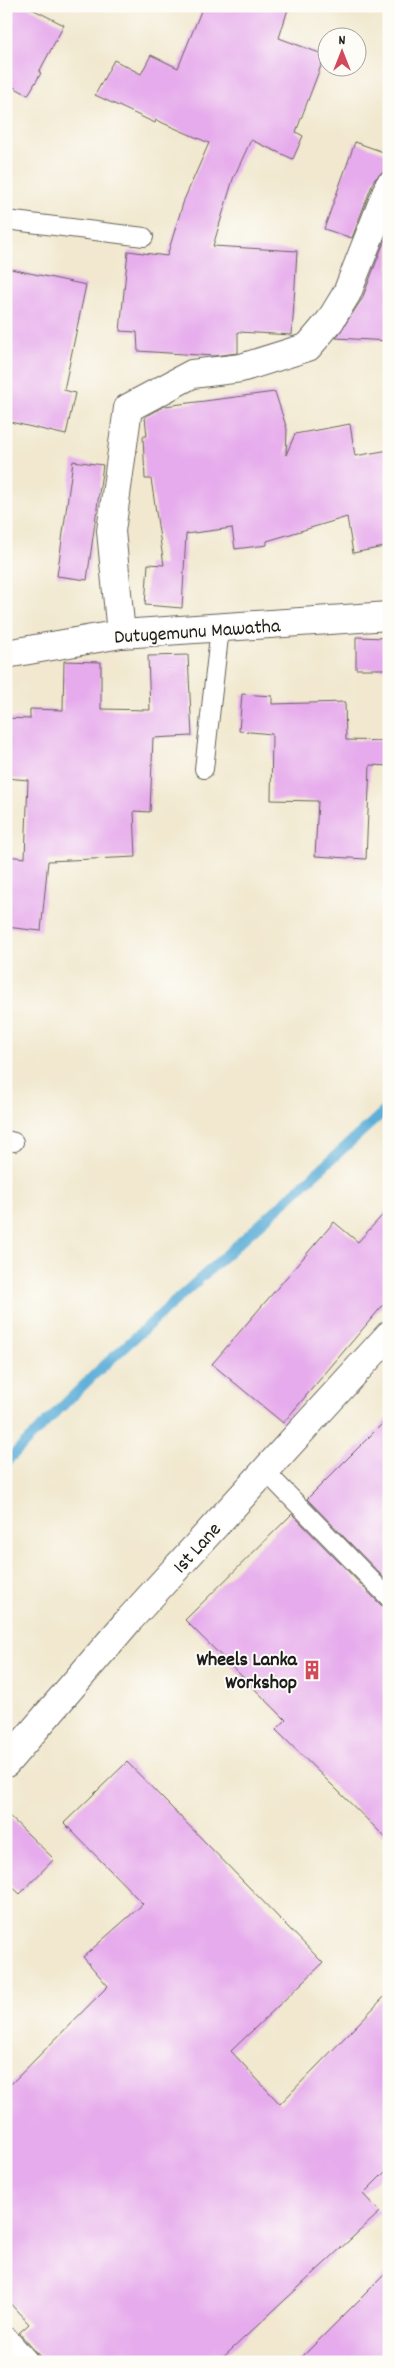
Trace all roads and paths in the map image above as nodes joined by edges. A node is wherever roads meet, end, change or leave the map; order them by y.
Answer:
1 (389, 186) edge
2 (6, 220) edge
3 (144, 237) dead end
4 (389, 616) edge
5 (220, 628) junction
6 (120, 634) junction
7 (6, 654) edge
8 (204, 769) dead end
9 (389, 1335) edge
10 (265, 1471) junction
11 (389, 1598) edge
12 (6, 1763) edge
13 (6, 2342) edge
14 (24, 2362) edge

1 - 6 street
2 - 3 lane
4 - 5 street, Dutugemunu Mawatha
5 - 6 street, Dutugemunu Mawatha
5 - 8 lane
6 - 7 street, Dutugemunu Mawatha
9 - 10 street, 1st Lane
10 - 11 lane
10 - 12 street, 1st Lane
13 - 14 street

